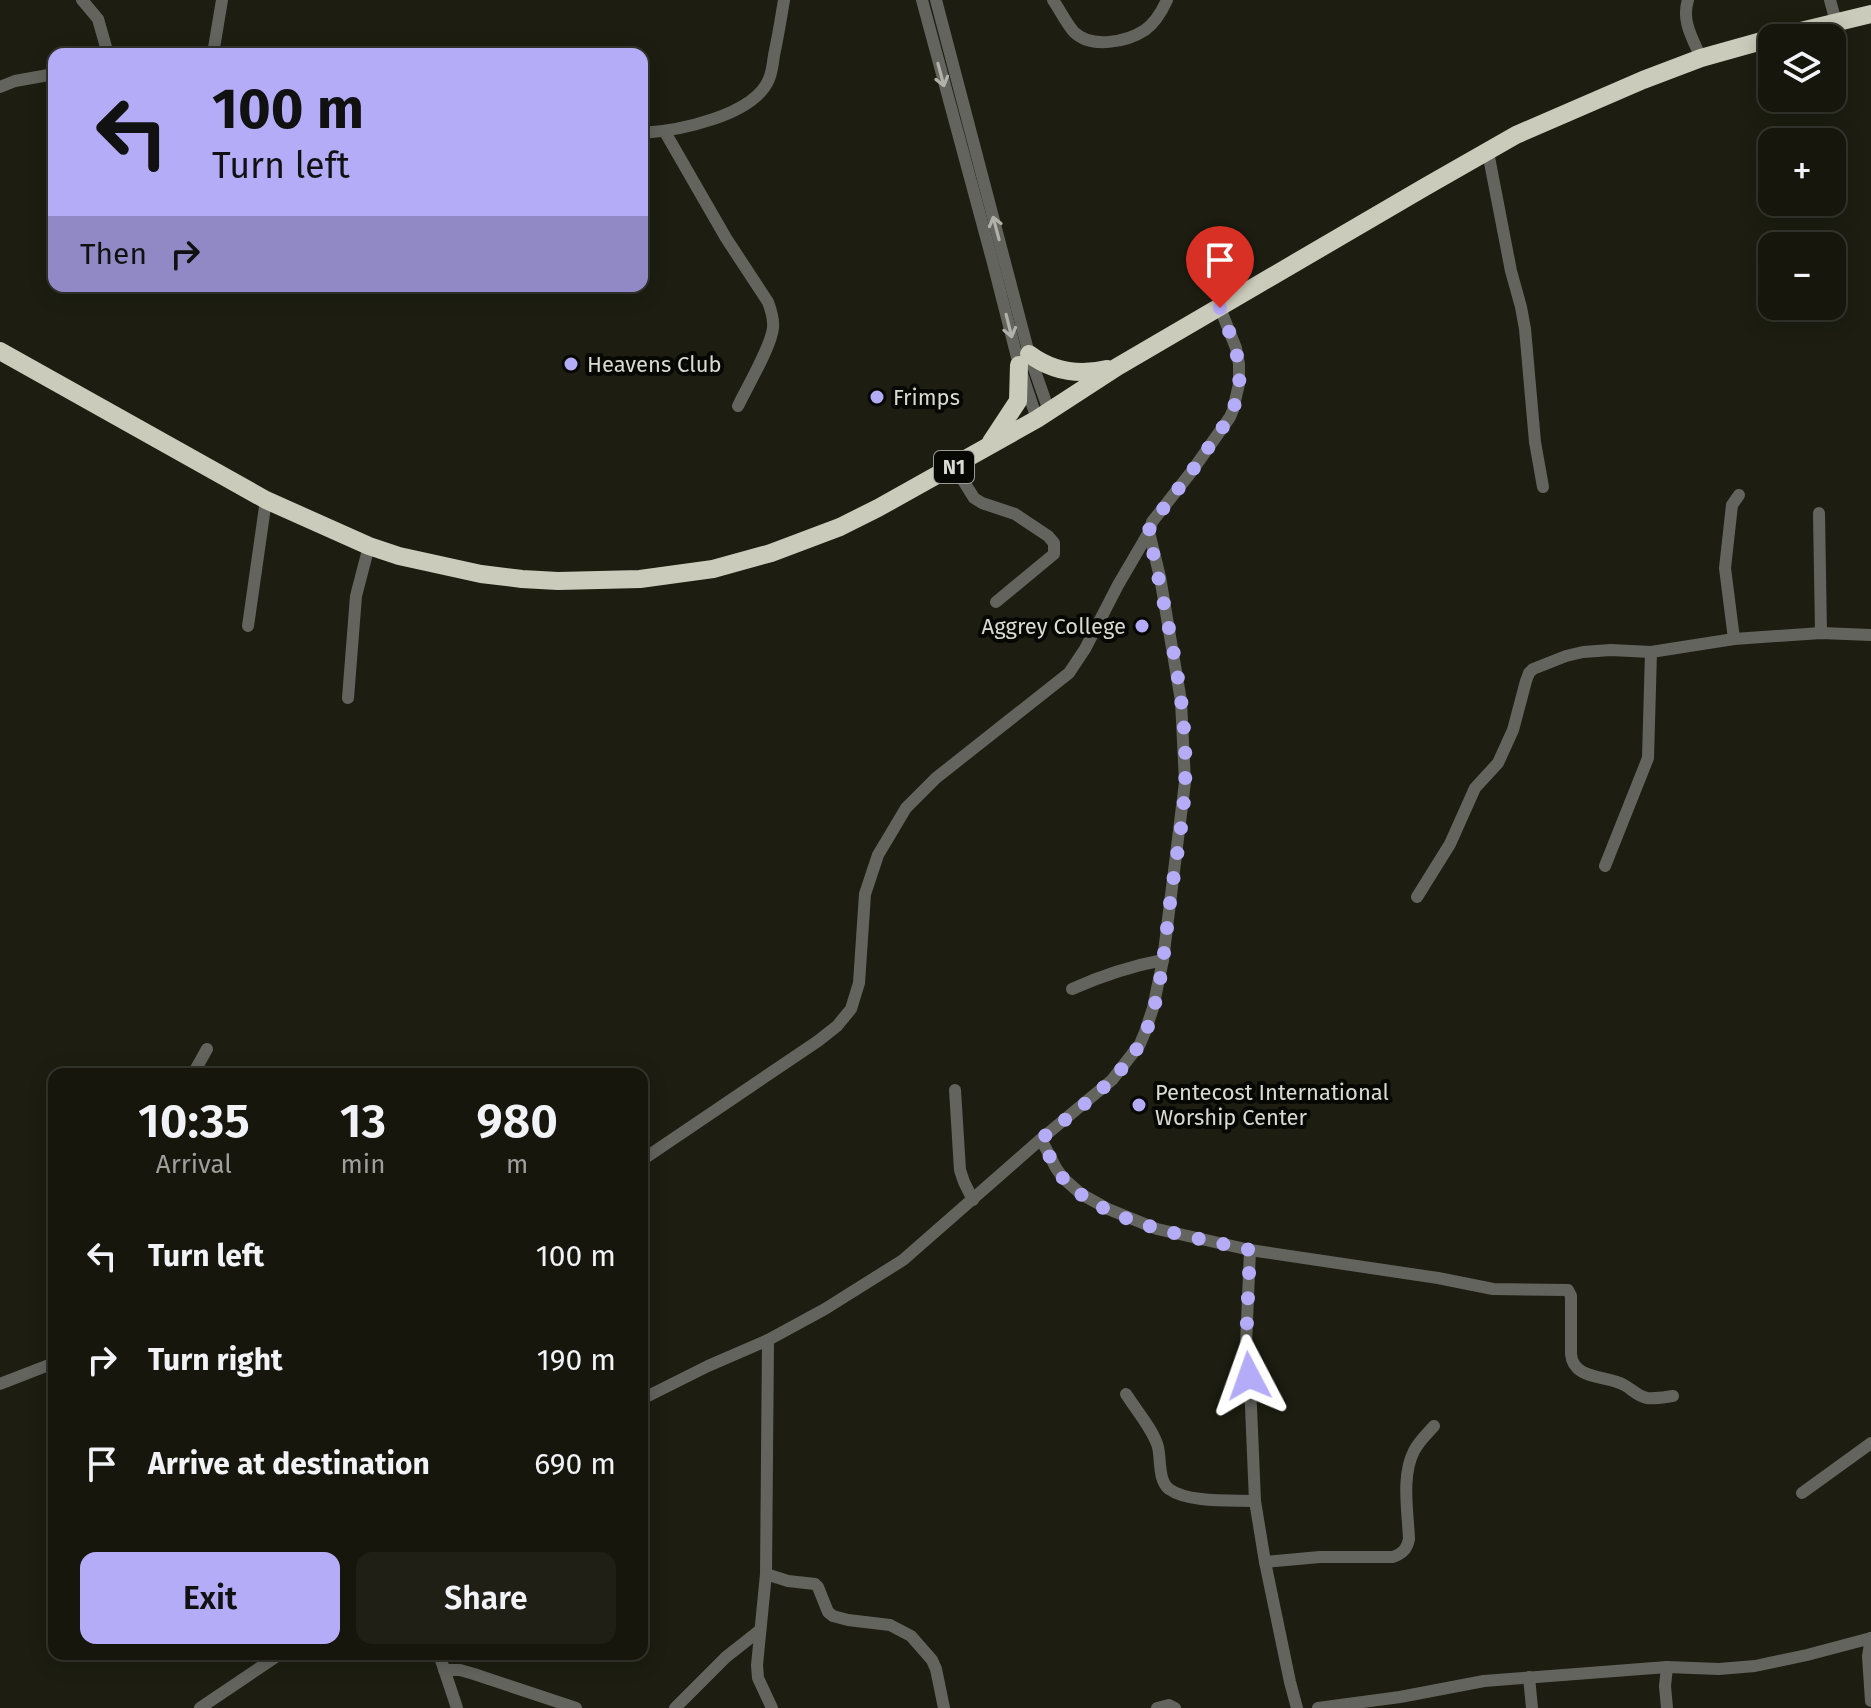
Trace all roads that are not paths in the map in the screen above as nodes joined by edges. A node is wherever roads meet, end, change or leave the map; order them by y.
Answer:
1 (82, 0) edge
2 (98, 0) edge
3 (222, 0) edge
4 (784, 0) edge
5 (922, 0) edge
6 (936, 0) edge
7 (1053, 0) edge
8 (1167, 0) edge
9 (1688, 0) edge
10 (1830, 0) edge
11 (1871, 14) edge
12 (98, 19) junction
13 (1836, 22) junction
14 (106, 48) edge
15 (214, 48) edge
16 (1701, 58) junction
17 (48, 75) edge
18 (0, 87) edge
19 (665, 132) junction
20 (648, 133) edge
21 (1488, 152) junction
22 (1220, 308) junction
23 (0, 351) edge
24 (1024, 360) junction
25 (1117, 367) junction
26 (738, 406) dead end
27 (1043, 415) junction
28 (990, 444) junction
29 (954, 466) junction
30 (1543, 487) dead end
31 (1739, 495) dead end
32 (266, 500) junction
33 (1819, 513) dead end
34 (1149, 532) junction
35 (369, 546) junction
36 (996, 602) dead end
37 (248, 626) dead end
38 (1821, 633) junction
39 (1871, 635) edge
40 (1734, 639) junction
41 (1651, 652) junction
42 (348, 698) dead end
43 (1605, 866) dead end
44 (1417, 897) dead end
45 (1163, 960) junction
46 (1072, 989) dead end
47 (207, 1049) dead end
48 (196, 1068) edge
49 (955, 1090) dead end
50 (1041, 1139) junction
51 (648, 1156) edge
52 (973, 1200) junction
53 (1250, 1250) junction
54 (768, 1340) junction
55 (48, 1365) edge
56 (0, 1384) edge
57 (1126, 1394) dead end
58 (648, 1396) edge
59 (1673, 1396) dead end
60 (1434, 1426) dead end
61 (1871, 1443) edge
62 (1802, 1493) dead end
63 (1255, 1501) junction
64 (1265, 1562) junction
65 (766, 1574) junction
66 (759, 1631) junction
67 (1871, 1638) edge
68 (271, 1660) edge
69 (441, 1660) edge
70 (1667, 1667) junction
71 (444, 1670) junction
72 (1529, 1677) junction
73 (1871, 1701) edge
74 (1399, 1702) edge
75 (200, 1708) edge
76 (457, 1708) edge
77 (576, 1708) edge
78 (675, 1708) edge
79 (772, 1708) edge
80 (944, 1708) edge
81 (1157, 1708) edge
82 (1175, 1708) edge
83 (1297, 1708) edge
84 (1318, 1708) edge
85 (1532, 1708) edge
86 (1667, 1708) edge

1 - 12 street
2 - 12 street
3 - 15 street
4 - 19 street
5 -> 24 street
24 -> 6 street
7 - 8 street
9 - 16 street
10 - 13 street
11 - 13 highway, N1
12 - 14 street
13 - 16 highway, N1
16 - 21 highway, N1
17 - 18 street
19 - 20 street
19 - 26 street
21 - 22 highway, N1
21 - 30 street
22 - 25 highway, N1
22 - 34 street
23 - 32 highway, N1
24 - 25 highway
24 - 27 street
24 - 28 highway
25 - 27 highway, N1
27 - 28 highway, N1
28 - 29 highway, N1
29 - 35 highway, N1
29 - 36 street
31 - 40 street
32 - 35 highway, N1
32 - 37 street
33 - 38 street
34 - 45 street
34 - 51 street
35 - 42 street
38 - 39 street
38 - 40 street
40 - 41 street
41 - 43 street
41 - 44 street
45 - 46 street
45 - 50 street
47 - 48 street
49 - 52 street
50 - 52 street
50 - 53 street
52 - 54 street
53 - 59 street
53 - 63 street
54 - 58 street
54 - 65 street
55 - 56 street
57 - 63 street
60 - 64 street
61 - 62 street
63 - 64 street
64 - 83 street
65 - 66 street
65 - 80 street
66 - 78 street
66 - 79 street
67 - 70 street
67 - 73 street
68 - 75 street
69 - 71 street
70 - 72 street
70 - 86 street
71 - 76 street
71 - 77 street
72 - 74 street
72 - 85 street
74 - 84 street
81 - 82 street

